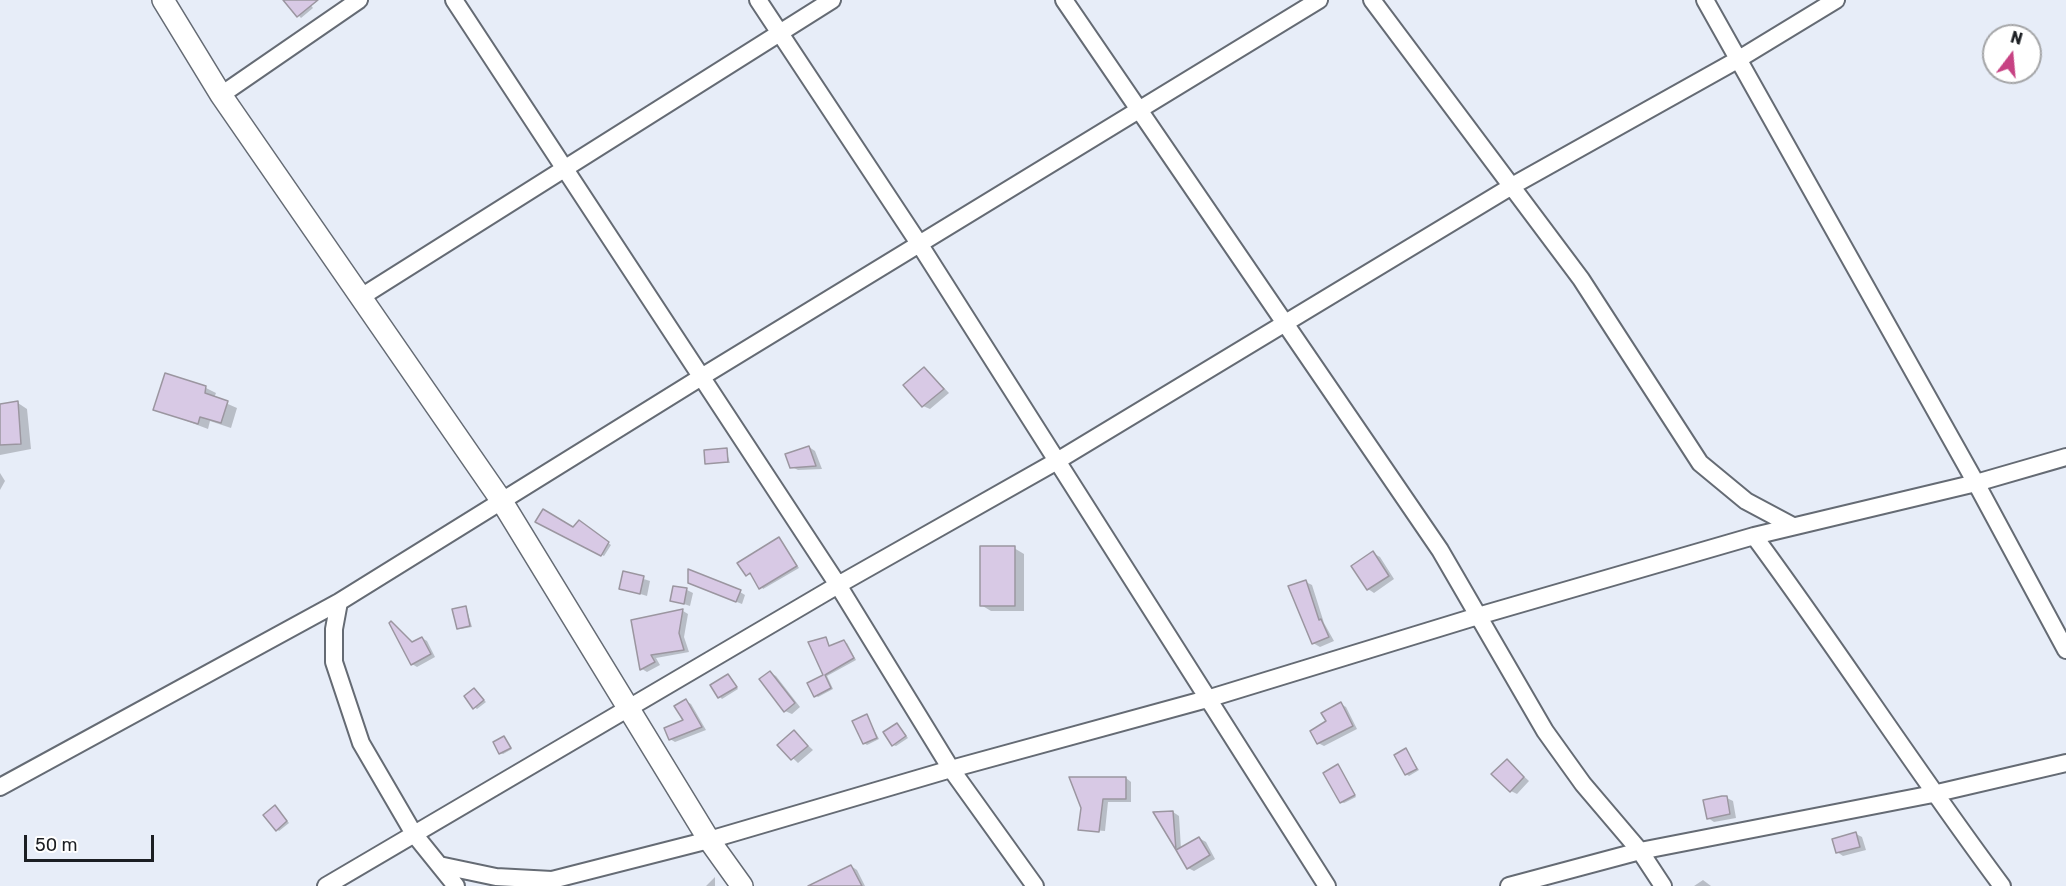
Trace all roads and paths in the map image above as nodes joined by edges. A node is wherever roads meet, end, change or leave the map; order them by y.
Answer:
1 (163, 0) edge
2 (359, 0) edge
3 (454, 0) edge
4 (758, 0) edge
5 (832, 0) edge
6 (1064, 0) edge
7 (1319, 0) edge
8 (1372, 0) edge
9 (1705, 0) edge
10 (1836, 0) edge
11 (780, 33) junction
12 (1739, 59) junction
13 (220, 95) junction
14 (1137, 110) junction
15 (564, 169) junction
16 (1512, 186) junction
17 (920, 245) junction
18 (362, 297) junction
19 (1282, 322) junction
20 (703, 376) junction
21 (2066, 457) edge
22 (1057, 461) junction
23 (1976, 483) junction
24 (501, 500) junction
25 (1791, 525) junction
26 (1754, 536) junction
27 (838, 585) junction
28 (339, 602) junction
29 (1478, 616) junction
30 (2066, 650) edge
31 (1207, 699) junction
32 (629, 709) junction
33 (2066, 763) edge
34 (951, 768) junction
35 (0, 787) edge
36 (1933, 794) junction
37 (414, 834) junction
38 (709, 840) junction
39 (1640, 851) junction
40 (439, 865) junction
41 (547, 883) edge
42 (326, 886) edge
43 (456, 886) edge
44 (742, 886) edge
45 (1035, 886) edge
46 (1327, 886) edge
47 (1509, 886) edge
48 (1663, 886) edge
49 (2002, 886) edge

1 - 13 street
2 - 13 street
3 - 15 street
4 - 11 street
5 - 11 street
6 - 14 street
7 - 14 street
8 - 16 street
9 - 12 street
10 - 12 street
11 - 15 street
11 - 17 street
12 - 16 street
12 - 23 street
13 - 18 street
14 - 17 street
14 - 19 street
15 - 18 street
15 - 20 street
16 - 19 street
16 - 25 street
17 - 20 street
17 - 22 street
18 - 24 street
19 - 22 street
19 - 29 street
20 - 24 street
20 - 27 street
21 - 23 street
22 - 27 street
22 - 31 street
23 - 25 street
23 - 30 street
24 - 28 street
24 - 32 street
25 - 26 street
26 - 29 street
26 - 36 street
27 - 32 street
27 - 34 street
28 - 35 street
28 - 37 street
29 - 31 street
29 - 39 street
31 - 34 street
31 - 46 street
32 - 37 street
32 - 38 street
33 - 36 street
34 - 38 street
34 - 45 street
36 - 39 street
36 - 49 street
37 - 40 street
37 - 42 street
38 - 41 street
38 - 44 street
39 - 47 street
39 - 48 street
40 - 41 street
40 - 43 street

